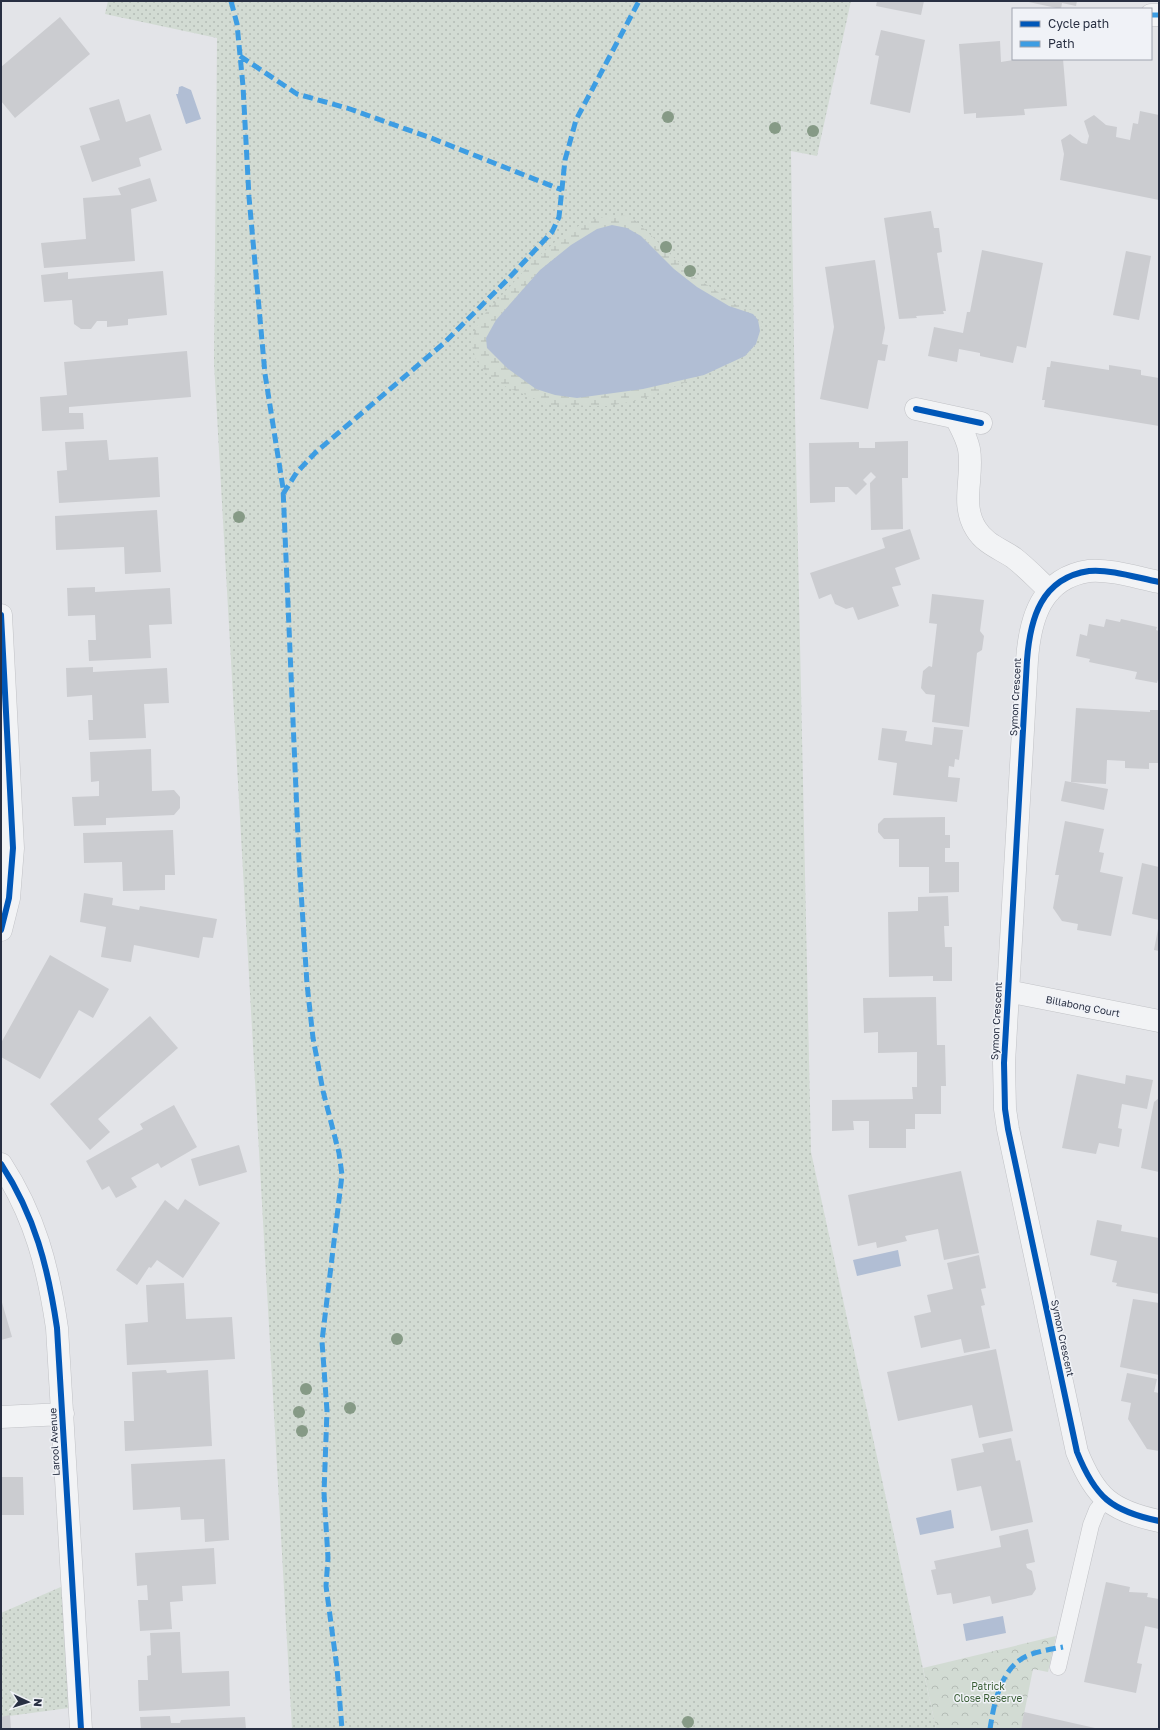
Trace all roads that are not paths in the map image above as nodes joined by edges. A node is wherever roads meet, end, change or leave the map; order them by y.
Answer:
1 (916, 409) dead end
2 (956, 418) junction
3 (981, 423) dead end
4 (1159, 582) edge
5 (1050, 591) junction
6 (1, 615) edge
7 (1, 930) edge
8 (1007, 991) junction
9 (1159, 1021) edge
10 (1, 1164) edge
11 (63, 1414) junction
12 (1, 1417) edge
13 (1105, 1500) junction
14 (1159, 1521) edge
15 (1058, 1667) dead end
16 (81, 1729) edge

1 - 2 street
2 - 3 street
2 - 5 street
4 - 5 street, Symon Crescent
5 - 8 street, Symon Crescent
6 - 7 street
8 - 9 street, Billabong Court
8 - 13 street, Symon Crescent
10 - 11 street, Larool Avenue
11 - 12 street
11 - 16 street, Larool Avenue
13 - 14 street, Symon Crescent
13 - 15 lane

